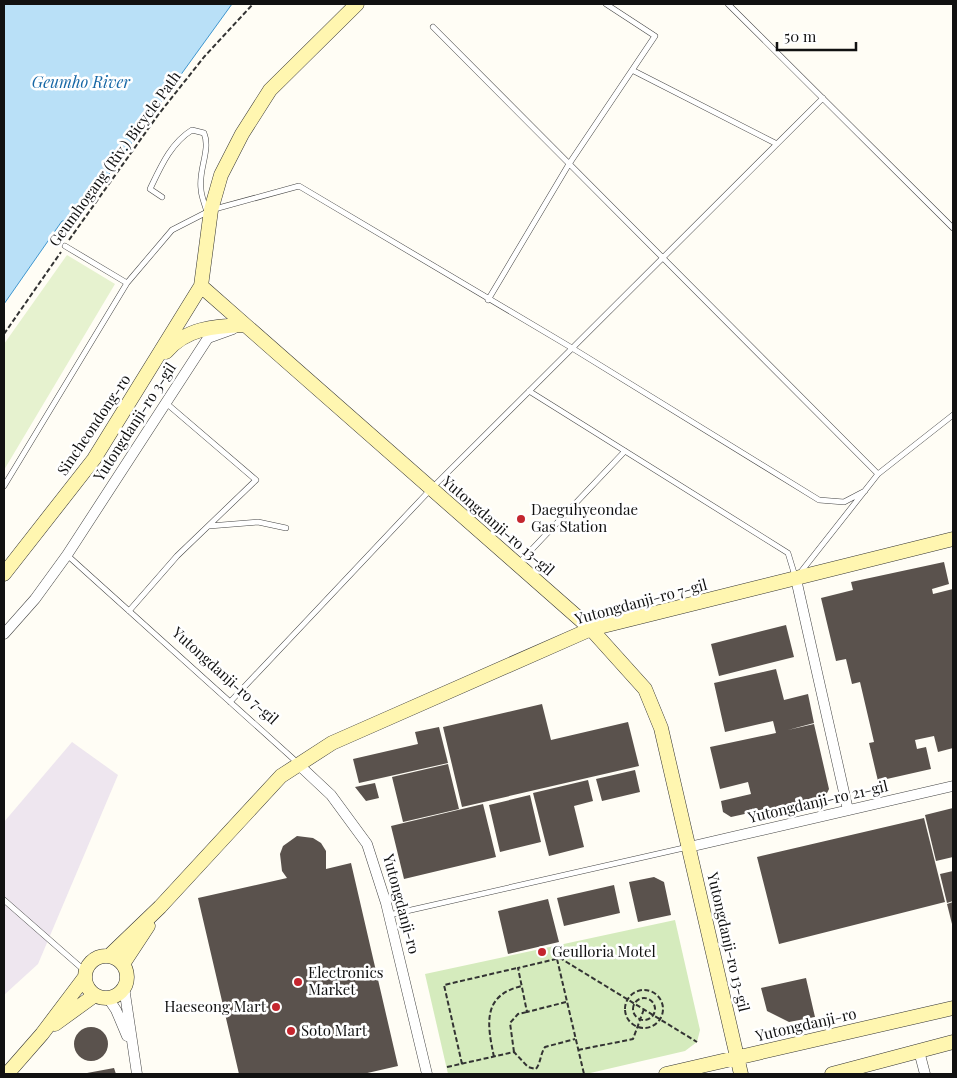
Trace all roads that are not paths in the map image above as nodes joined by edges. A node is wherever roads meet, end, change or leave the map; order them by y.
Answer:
1 (357, 4) edge
2 (606, 4) edge
3 (728, 4) edge
4 (433, 27) dead end
5 (632, 70) junction
6 (823, 98) junction
7 (777, 144) junction
8 (569, 164) junction
9 (162, 196) dead end
10 (211, 210) junction
11 (953, 228) edge
12 (65, 246) road end
13 (662, 258) junction
14 (127, 282) junction
15 (201, 286) junction
16 (488, 300) junction
17 (244, 325) junction
18 (572, 348) junction
19 (143, 380) junction
20 (529, 391) junction
21 (166, 403) junction
22 (953, 415) edge
23 (626, 451) junction
24 (878, 474) junction
25 (4, 486) edge
26 (431, 488) junction
27 (865, 491) junction
28 (208, 526) junction
29 (286, 528) dead end
30 (953, 539) edge
31 (67, 555) junction
32 (517, 564) junction
33 (4, 574) edge
34 (796, 579) junction
35 (129, 611) junction
36 (591, 629) junction
37 (4, 634) edge
38 (230, 702) junction
39 (299, 765) junction
40 (953, 786) edge
41 (848, 810) junction
42 (689, 846) junction
43 (4, 900) edge
44 (160, 907) junction
45 (389, 915) junction
46 (109, 956) junction
47 (123, 964) junction
48 (85, 974) junction
49 (124, 987) junction
50 (101, 996) junction
51 (953, 1008) edge
52 (42, 1034) junction
53 (953, 1042) edge
54 (919, 1051) junction
55 (133, 1056) junction
56 (737, 1057) junction
57 (7, 1074) edge
58 (137, 1074) edge
59 (427, 1074) edge
60 (666, 1074) edge
61 (741, 1074) edge
62 (832, 1074) edge
63 (925, 1074) edge

1 - 10 street
2 - 5 lane
3 - 6 lane
4 - 8 lane
5 - 7 lane
5 - 8 lane
6 - 7 lane
6 - 11 lane
7 - 13 lane
8 - 13 lane
8 - 16 lane
9 - 10 lane
10 - 14 lane
10 - 15 street
10 - 16 lane
12 - 14 lane
13 - 18 lane
13 - 24 lane
14 - 25 lane
15 - 17 street, Yutongdanji-ro 13-gil
15 - 19 street, Sincheondong-ro
16 - 18 lane
17 - 19 street
17 - 21 street, Yutongdanji-ro 3-gil
17 - 26 street, Yutongdanji-ro 13-gil
18 - 20 lane
18 - 27 lane
19 - 33 street, Sincheondong-ro
20 - 23 lane
20 - 26 lane
21 - 28 lane
21 - 31 street, Yutongdanji-ro 3-gil
22 - 24 lane
23 - 32 lane
23 - 34 lane
24 - 27 lane
26 - 32 street, Yutongdanji-ro 13-gil
26 - 38 lane
27 - 34 lane
28 - 29 lane
28 - 35 lane
30 - 34 street, Yutongdanji-ro 7-gil
31 - 35 lane
31 - 37 street, Yutongdanji-ro 3-gil
32 - 36 street, Yutongdanji-ro 13-gil
34 - 36 street, Yutongdanji-ro 7-gil
34 - 41 street
35 - 38 lane, Yutongdanji-ro 7-gil
36 - 39 street, Yutongdanji-ro 7-gil
36 - 42 street, Yutongdanji-ro 13-gil
38 - 39 lane, Yutongdanji-ro 7-gil
39 - 44 street, Yutongdanji-ro 7-gil
39 - 45 street, Yutongdanji-ro
40 - 41 street, Yutongdanji-ro 21-gil
41 - 42 street, Yutongdanji-ro 21-gil
42 - 45 lane
42 - 56 street, Yutongdanji-ro 13-gil
43 - 48 lane
44 - 46 street
44 - 47 street
45 - 59 street, Yutongdanji-ro
46 - 47 street
46 - 48 street
47 - 49 street
48 - 50 street
48 - 52 street
49 - 50 street
49 - 55 street
50 - 52 street
50 - 55 street
51 - 56 street, Yutongdanji-ro
52 - 57 street
53 - 54 street
54 - 62 street
54 - 63 street
55 - 58 street
56 - 60 street, Yutongdanji-ro
56 - 61 street, Yutongdanji-ro 13-gil

